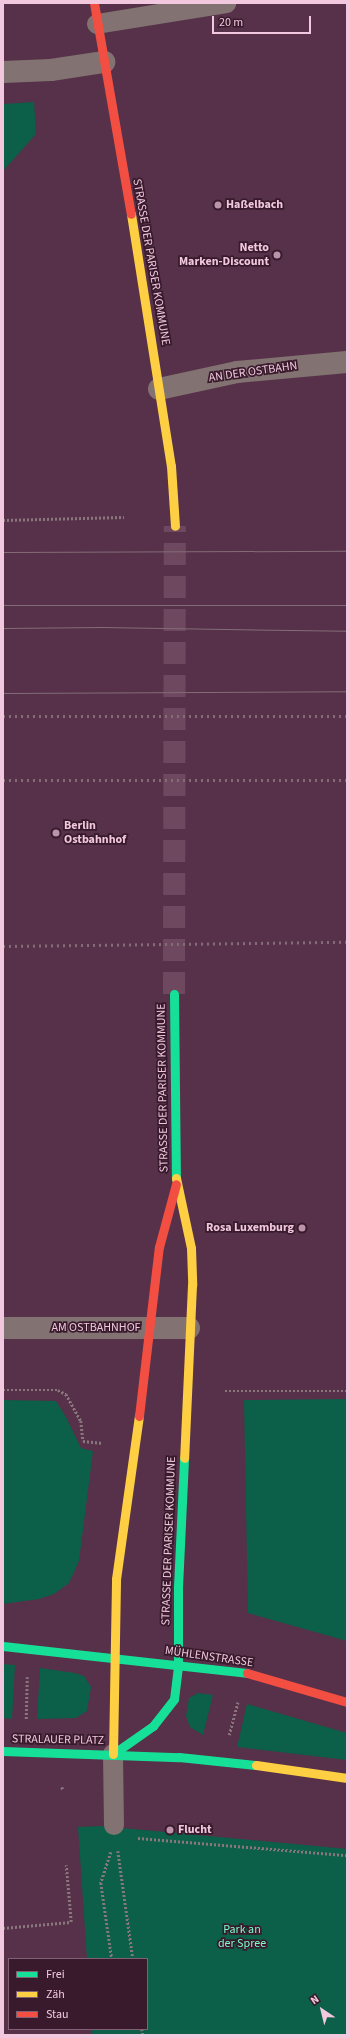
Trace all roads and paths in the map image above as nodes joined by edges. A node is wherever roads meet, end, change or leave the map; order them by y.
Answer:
1 (94, 3) edge
2 (226, 3) edge
3 (97, 24) junction
4 (104, 62) junction
5 (3, 72) edge
6 (347, 362) edge
7 (159, 389) junction
8 (124, 517) dead end
9 (3, 520) edge
10 (175, 526) tunnel mouth
11 (174, 994) tunnel mouth
12 (176, 1181) junction
13 (3, 1328) edge
14 (151, 1328) junction
15 (189, 1328) junction
16 (3, 1390) edge
17 (347, 1390) edge
18 (225, 1392) dead end
19 (103, 1443) dead end
20 (3, 1646) edge
21 (113, 1656) junction
22 (178, 1664) junction
23 (27, 1674) dead end
24 (238, 1702) dead end
25 (347, 1702) edge
26 (26, 1719) dead end
27 (228, 1738) dead end
28 (3, 1751) edge
29 (113, 1754) junction
30 (347, 1778) edge
31 (62, 1787) dead end
32 (63, 1790) dead end
33 (115, 1830) junction
34 (347, 1855) edge
35 (66, 1865) dead end
36 (3, 1928) edge
37 (112, 1958) edge
38 (133, 1958) edge

1 - 3 street, STRASSE DER PARISER KOMMUNE
2 - 3 lane
3 - 4 street, STRASSE DER PARISER KOMMUNE
4 - 5 street
4 - 7 street, STRASSE DER PARISER KOMMUNE
6 - 7 street, AN DER OSTBAHN
7 - 10 street, STRASSE DER PARISER KOMMUNE
8 - 9 path
11 - 12 street, STRASSE DER PARISER KOMMUNE
12 - 14 street, STRASSE DER PARISER KOMMUNE
12 - 15 street, STRASSE DER PARISER KOMMUNE
13 - 14 street, AM OSTBAHNHOF
14 - 15 street, AM OSTBAHNHOF
14 - 21 street, STRASSE DER PARISER KOMMUNE
15 - 22 street, STRASSE DER PARISER KOMMUNE
16 - 19 path
17 - 18 path
20 - 21 street
21 - 22 street, MÜHLENSTRASSE
21 - 29 street, STRASSE DER PARISER KOMMUNE
22 - 25 street, MÜHLENSTRASSE
22 - 29 street, STRASSE DER PARISER KOMMUNE
23 - 26 path
24 - 27 path
28 - 29 street, STRALAUER PLATZ
29 - 30 street
29 - 33 lane
31 - 32 path
33 - 34 path
33 - 37 path
33 - 38 path
35 - 36 path

